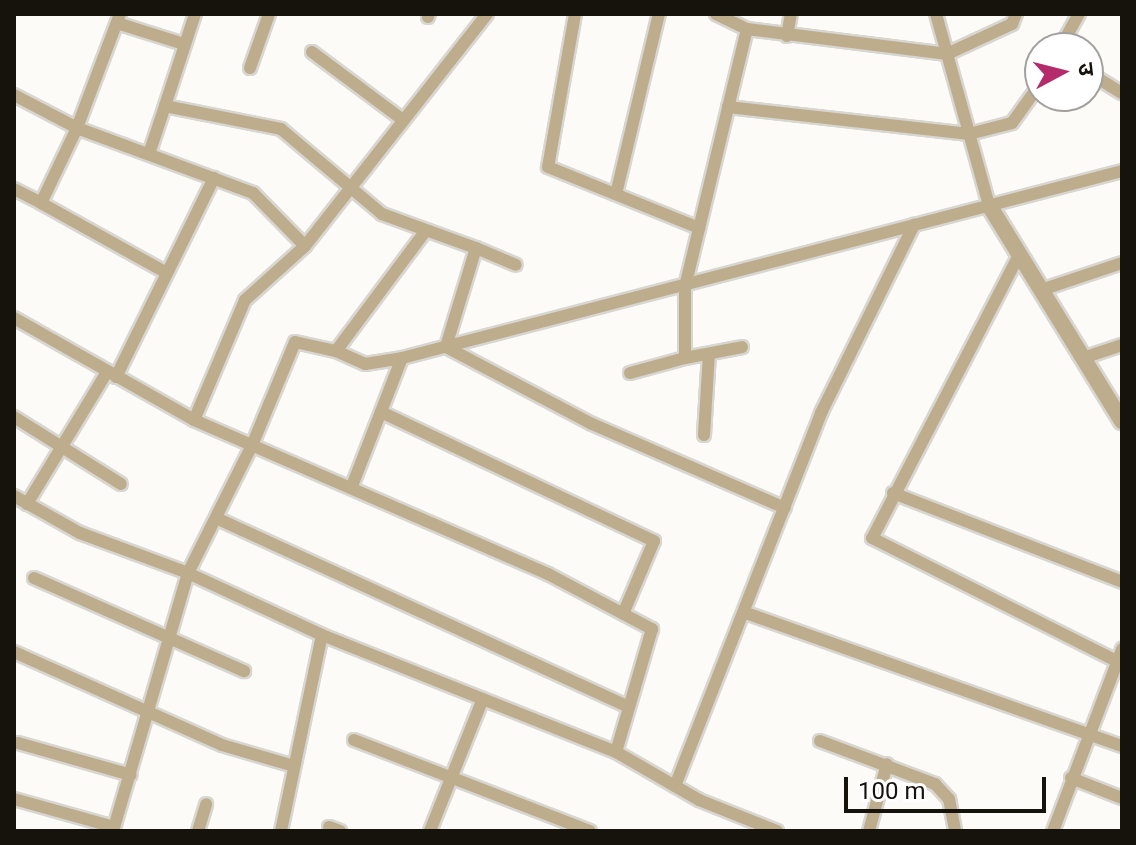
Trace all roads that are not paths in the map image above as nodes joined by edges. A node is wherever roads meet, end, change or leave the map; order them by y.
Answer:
1 (195, 14) edge
2 (269, 14) edge
3 (487, 14) edge
4 (575, 14) edge
5 (659, 14) edge
6 (716, 14) edge
7 (791, 14) edge
8 (936, 14) edge
9 (1016, 14) edge
10 (1079, 14) edge
11 (119, 18) edge
12 (747, 29) junction
13 (1069, 32) edge
14 (787, 36) junction
15 (184, 44) junction
16 (312, 52) dead end
17 (947, 54) junction
18 (250, 68) dead end
19 (1104, 82) edge
20 (1122, 93) edge
21 (14, 95) edge
22 (165, 106) junction
23 (1024, 106) edge
24 (728, 107) junction
25 (403, 120) junction
26 (77, 128) junction
27 (969, 134) junction
28 (149, 154) junction
29 (1122, 171) edge
30 (214, 178) junction
31 (14, 189) edge
32 (348, 190) junction
33 (616, 194) junction
34 (41, 203) junction
35 (989, 205) junction
36 (914, 225) junction
37 (699, 228) junction
38 (424, 233) junction
39 (305, 246) junction
40 (476, 248) junction
41 (1019, 255) junction
42 (1122, 263) edge
43 (516, 265) dead end
44 (167, 273) junction
45 (685, 287) junction
46 (1041, 290) junction
47 (14, 318) edge
48 (1122, 345) edge
49 (446, 347) junction
50 (742, 347) dead end
51 (336, 351) junction
52 (709, 354) junction
53 (402, 358) junction
54 (685, 358) junction
55 (1083, 358) junction
56 (630, 373) dead end
57 (112, 375) junction
58 (381, 412) junction
59 (14, 417) edge
60 (194, 420) junction
61 (1122, 421) edge
62 (704, 435) dead end
63 (253, 443) junction
64 (61, 448) junction
65 (121, 484) dead end
66 (352, 486) junction
67 (893, 493) junction
68 (14, 496) edge
69 (27, 504) junction
70 (785, 508) junction
71 (216, 518) junction
72 (188, 573) junction
73 (34, 578) dead end
74 (1122, 582) edge
75 (746, 613) junction
76 (623, 614) junction
77 (322, 635) junction
78 (170, 641) junction
79 (1122, 649) edge
80 (14, 652) edge
81 (1117, 661) junction
82 (244, 671) dead end
83 (482, 701) junction
84 (629, 707) junction
85 (151, 714) junction
86 (1087, 733) junction
87 (354, 740) dead end
88 (820, 741) dead end
89 (18, 743) dead end
90 (1122, 746) edge
91 (616, 752) junction
92 (887, 764) junction
93 (294, 766) junction
94 (453, 774) junction
95 (131, 775) junction
96 (1071, 778) junction
97 (675, 786) junction
98 (1122, 798) edge
99 (14, 799) edge
100 (206, 804) dead end
101 (114, 829) edge
102 (433, 830) edge
103 (198, 831) edge
104 (281, 831) edge
105 (590, 831) edge
106 (777, 831) edge
107 (869, 831) edge
108 (955, 831) edge
109 (1053, 831) edge

1 - 15 street
2 - 18 street
3 - 25 street
4 - 33 street
5 - 33 street
6 - 12 street
7 - 14 street
8 - 17 street
9 - 17 street
10 - 13 street
11 - 15 street
11 - 26 street
12 - 14 street
12 - 24 street
14 - 17 street
15 - 22 street
16 - 25 street
17 - 27 street
19 - 20 street
21 - 26 street
22 - 28 street
22 - 32 street
23 - 27 street
24 - 27 street
24 - 37 street
25 - 32 street
26 - 28 street
26 - 34 street
27 - 35 street
28 - 30 street
29 - 35 street
30 - 39 street
30 - 44 street
31 - 34 street
32 - 38 street
32 - 39 street
33 - 37 street
34 - 44 street
35 - 36 street
35 - 41 street
36 - 45 street
36 - 70 street
37 - 45 street
38 - 40 street
38 - 51 street
39 - 60 street
40 - 43 street
40 - 49 street
41 - 46 street
41 - 67 street
42 - 46 street
44 - 57 street
45 - 49 street
45 - 54 street
46 - 55 street
47 - 57 street
48 - 55 street
49 - 53 street
49 - 70 street
50 - 52 street
51 - 53 street
51 - 63 street
52 - 54 street
52 - 62 street
53 - 58 street
54 - 56 street
55 - 61 street
57 - 60 street
57 - 64 street
58 - 66 street
58 - 76 street
59 - 64 street
60 - 63 street
63 - 66 street
63 - 71 street
64 - 65 street
64 - 69 street
66 - 76 street
67 - 74 street
67 - 81 street
68 - 69 street
69 - 72 street
70 - 75 street
71 - 72 street
71 - 84 street
72 - 77 street
72 - 78 street
73 - 78 street
75 - 86 street
75 - 97 street
76 - 84 street
77 - 83 street
77 - 93 street
78 - 82 street
78 - 85 street
79 - 81 street
80 - 85 street
81 - 86 street
83 - 91 street
83 - 94 street
84 - 91 street
85 - 93 street
85 - 95 street
86 - 90 street
86 - 96 street
87 - 94 street
88 - 92 street
89 - 95 street
91 - 97 street
92 - 107 street
92 - 108 street
93 - 104 street
94 - 102 street
94 - 105 street
95 - 101 street
96 - 98 street
96 - 109 street
97 - 106 street
99 - 101 street
100 - 103 street

